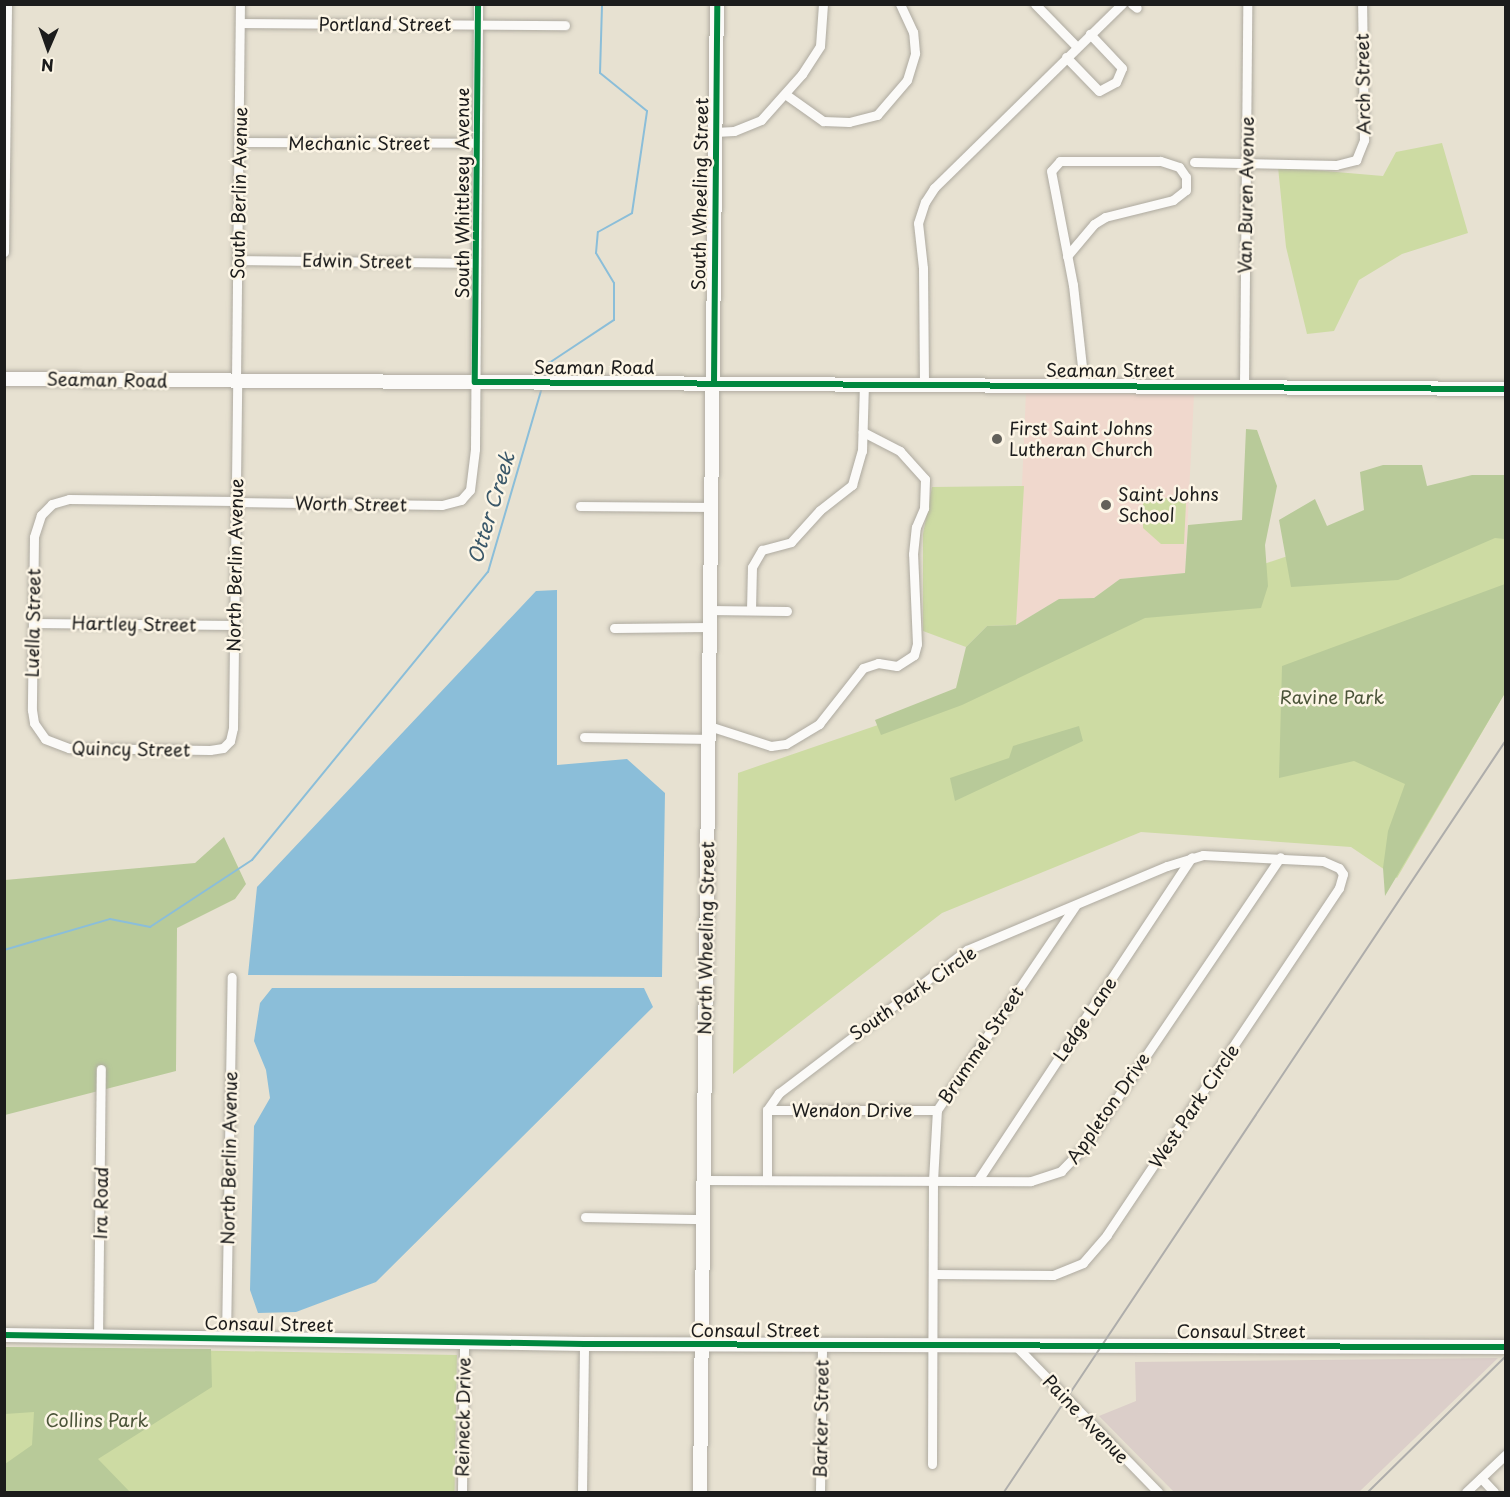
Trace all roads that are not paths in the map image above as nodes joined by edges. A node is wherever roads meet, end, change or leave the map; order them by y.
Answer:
1 (8, 4) edge
2 (240, 4) edge
3 (478, 4) edge
4 (717, 4) edge
5 (823, 4) edge
6 (900, 4) edge
7 (1035, 4) edge
8 (1122, 4) edge
9 (1247, 4) edge
10 (1362, 4) edge
11 (240, 23) junction
12 (478, 25) junction
13 (566, 25) dead end
14 (1090, 34) junction
15 (1077, 47) junction
16 (1066, 57) junction
17 (784, 94) junction
18 (716, 132) junction
19 (240, 142) junction
20 (477, 143) junction
21 (6, 162) edge
22 (1194, 162) dead end
23 (1246, 163) junction
24 (4, 252) edge
25 (1068, 256) junction
26 (238, 260) junction
27 (476, 263) junction
28 (4, 379) edge
29 (236, 381) junction
30 (475, 382) junction
31 (714, 383) junction
32 (864, 383) junction
33 (924, 383) junction
34 (1084, 384) junction
35 (1244, 385) junction
36 (1506, 388) edge
37 (863, 432) junction
38 (465, 497) joint
39 (235, 501) junction
40 (580, 506) dead end
41 (711, 507) junction
42 (44, 511) joint
43 (709, 610) junction
44 (751, 610) junction
45 (787, 611) dead end
46 (33, 623) junction
47 (234, 625) junction
48 (709, 627) junction
49 (614, 628) dead end
50 (709, 732) junction
51 (41, 735) joint
52 (584, 737) dead end
53 (224, 747) joint
54 (1192, 857) junction
55 (1280, 857) junction
56 (1076, 905) junction
57 (232, 977) dead end
58 (101, 1069) dead end
59 (767, 1110) junction
60 (937, 1110) junction
61 (766, 1179) junction
62 (704, 1180) junction
63 (978, 1180) junction
64 (933, 1181) junction
65 (585, 1217) dead end
66 (703, 1219) junction
67 (933, 1274) junction
68 (4, 1335) edge
69 (98, 1336) junction
70 (226, 1338) junction
71 (464, 1342) junction
72 (584, 1344) junction
73 (702, 1345) junction
74 (822, 1345) junction
75 (933, 1345) junction
76 (1014, 1345) junction
77 (1506, 1347) edge
78 (1506, 1454) edge
79 (932, 1464) dead end
80 (1480, 1478) junction
81 (462, 1492) edge
82 (582, 1492) edge
83 (700, 1492) edge
84 (820, 1492) edge
85 (1158, 1492) edge
86 (1466, 1492) edge
87 (1494, 1492) edge

1 - 21 street
2 - 11 street, South Berlin Avenue
3 - 12 street, South Whittlesey Avenue
4 - 18 street, South Wheeling Street
5 - 17 street
6 - 17 street
7 - 15 street
8 - 14 street
9 - 23 street, Van Buren Avenue
10 - 23 street, Arch Street
11 - 12 street, Portland Street
11 - 19 street, South Berlin Avenue
12 - 13 street, Portland Street
12 - 20 street, South Whittlesey Avenue
14 - 15 street
14 - 16 street
15 - 16 street
16 - 33 street
17 - 18 street
18 - 31 street, South Wheeling Street
19 - 20 street, Mechanic Street
19 - 26 street, South Berlin Avenue
20 - 27 street, South Whittlesey Avenue
21 - 24 street
22 - 23 street
23 - 35 street, Van Buren Avenue
25 - 25 street
25 - 34 street
26 - 27 street, Edwin Street
26 - 29 street, South Berlin Avenue
27 - 30 street, South Whittlesey Avenue
28 - 29 street, Seaman Road
29 - 30 street, Seaman Road
29 - 39 street, North Berlin Avenue
30 - 31 street, Seaman Road
30 - 38 street, South Whittlesey Avenue
31 - 32 street, Seaman Street
31 - 41 street, North Wheeling Street
32 - 33 street, Seaman Street
32 - 37 street
33 - 34 street, Seaman Street
34 - 35 street, Seaman Street
35 - 36 street, Seaman Street
37 - 44 street
37 - 50 street
38 - 39 street, Worth Street
39 - 42 street, Worth Street
39 - 47 street, North Berlin Avenue
40 - 41 street
41 - 43 street, North Wheeling Street
42 - 46 street, Luella Street
43 - 44 street
43 - 48 street, North Wheeling Street
44 - 45 street
46 - 47 street, Hartley Street
46 - 51 street, Luella Street
47 - 53 street, North Berlin Avenue
48 - 49 street
48 - 50 street, North Wheeling Street
50 - 52 street
50 - 62 street, North Wheeling Street
51 - 53 street, Quincy Street
54 - 55 street, South Park Circle
54 - 56 street, South Park Circle
54 - 63 street, Ledge Lane
55 - 63 street, Appleton Drive
55 - 67 street, West Park Circle
56 - 59 street, South Park Circle
56 - 60 street, Brummel Street
57 - 70 street, North Berlin Avenue
58 - 69 street, Ira Road
59 - 60 street, Wendon Drive
59 - 61 street
60 - 64 street, Brummel Street
61 - 62 street, Appleton Drive
61 - 64 street, Appleton Drive
62 - 66 street, North Wheeling Street
63 - 64 street, Appleton Drive
64 - 67 street, Brummel Street
65 - 66 street
66 - 73 street, North Wheeling Street
67 - 75 street, Brummel Street
68 - 69 street, Consaul Street
69 - 70 street, Consaul Street
70 - 71 street, Consaul Street
71 - 72 street, Consaul Street
71 - 81 street, Reineck Drive
72 - 73 street, Consaul Street
72 - 82 street
73 - 74 street, Consaul Street
73 - 83 street, North Wheeling Street
74 - 75 street, Consaul Street
74 - 84 street, Barker Street
75 - 76 street, Consaul Street
75 - 79 street, Brummel Street
76 - 77 street, Consaul Street
76 - 85 street, Paine Avenue
78 - 80 street
80 - 86 street
80 - 87 street

